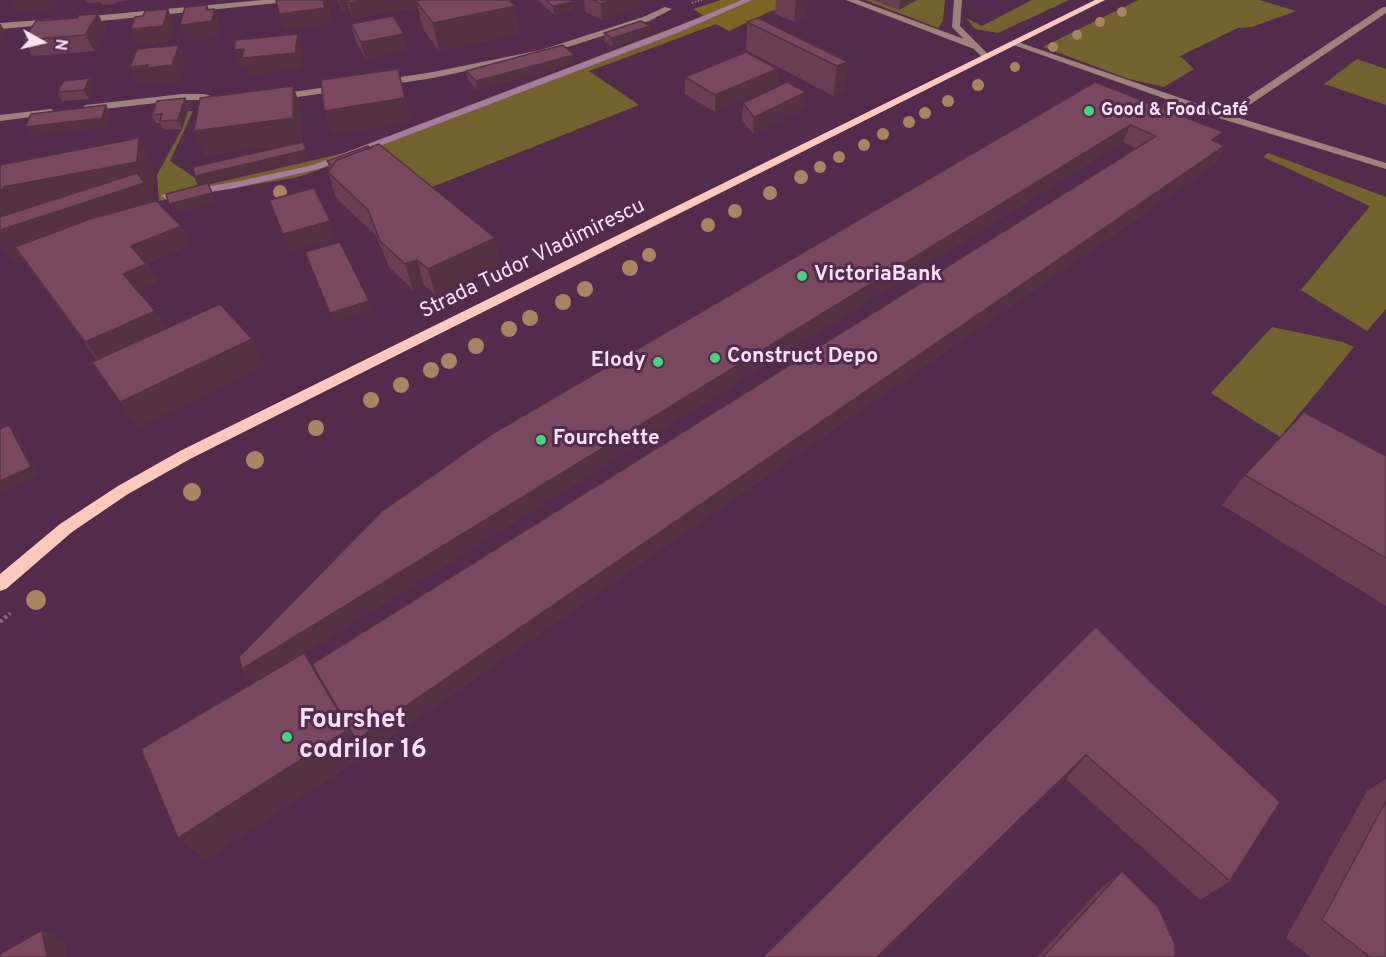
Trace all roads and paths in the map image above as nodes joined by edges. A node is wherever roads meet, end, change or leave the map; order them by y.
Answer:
1 (286, 0) edge
2 (850, 0) edge
3 (958, 0) edge
4 (1101, 0) edge
5 (668, 9) dead end
6 (1386, 9) edge
7 (0, 26) edge
8 (1012, 43) junction
9 (976, 47) junction
10 (986, 56) junction
11 (374, 84) edge
12 (350, 87) edge
13 (268, 98) edge
14 (234, 101) edge
15 (80, 109) edge
16 (57, 112) edge
17 (1225, 117) junction
18 (0, 118) edge
19 (1386, 166) edge
20 (0, 584) edge

1 - 7 street
2 - 9 street
3 - 9 street
4 - 8 main road, Strada Tudor Vladimirescu
5 - 11 street
6 - 17 street
8 - 10 main road, Strada Tudor Vladimirescu
8 - 17 street
9 - 10 street
10 - 20 main road, Strada Tudor Vladimirescu
12 - 13 street
14 - 15 street
16 - 18 street
17 - 19 street

